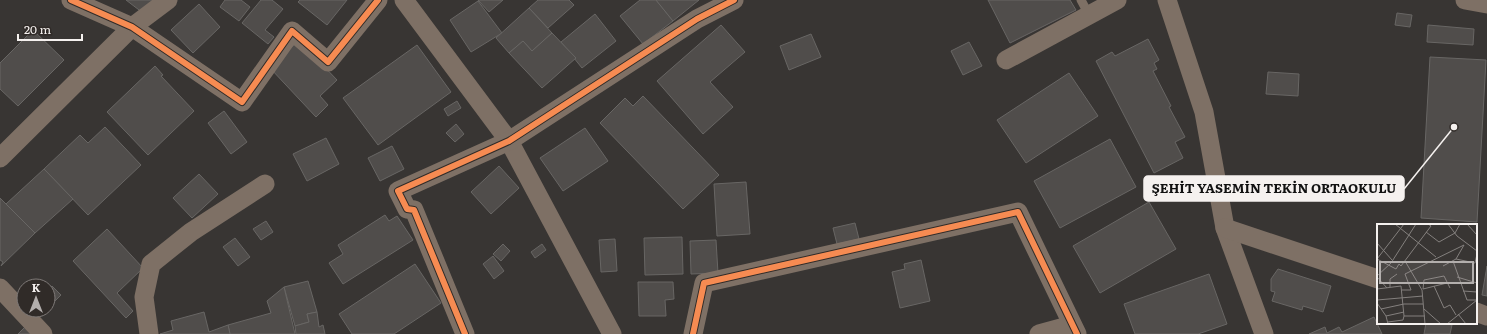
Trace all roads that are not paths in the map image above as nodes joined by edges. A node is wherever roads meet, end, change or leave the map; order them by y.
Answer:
1 (71, 0) edge
2 (168, 0) edge
3 (378, 0) edge
4 (404, 0) edge
5 (734, 0) edge
6 (1117, 0) edge
7 (1167, 0) edge
8 (1465, 0) edge
9 (1487, 4) edge
10 (1085, 8) edge
11 (132, 27) junction
12 (1006, 60) dead end
13 (509, 141) junction
14 (0, 158) edge
15 (265, 184) dead end
16 (1225, 228) junction
17 (1377, 279) edge
18 (0, 288) edge
19 (1477, 312) edge
20 (1487, 316) edge
21 (1075, 330) edge
22 (43, 334) edge
23 (149, 334) edge
24 (465, 334) edge
25 (612, 334) edge
26 (693, 334) edge
27 (1040, 334) edge
28 (1264, 334) edge

1 - 11 street
2 - 11 street
3 - 11 street
4 - 13 street
5 - 13 street
6 - 10 street
7 - 16 street
8 - 9 street
10 - 12 street
11 - 14 street
13 - 24 street
13 - 25 street
15 - 23 street
16 - 17 street
16 - 28 street
18 - 22 street
19 - 20 street
21 - 26 street
21 - 27 street

